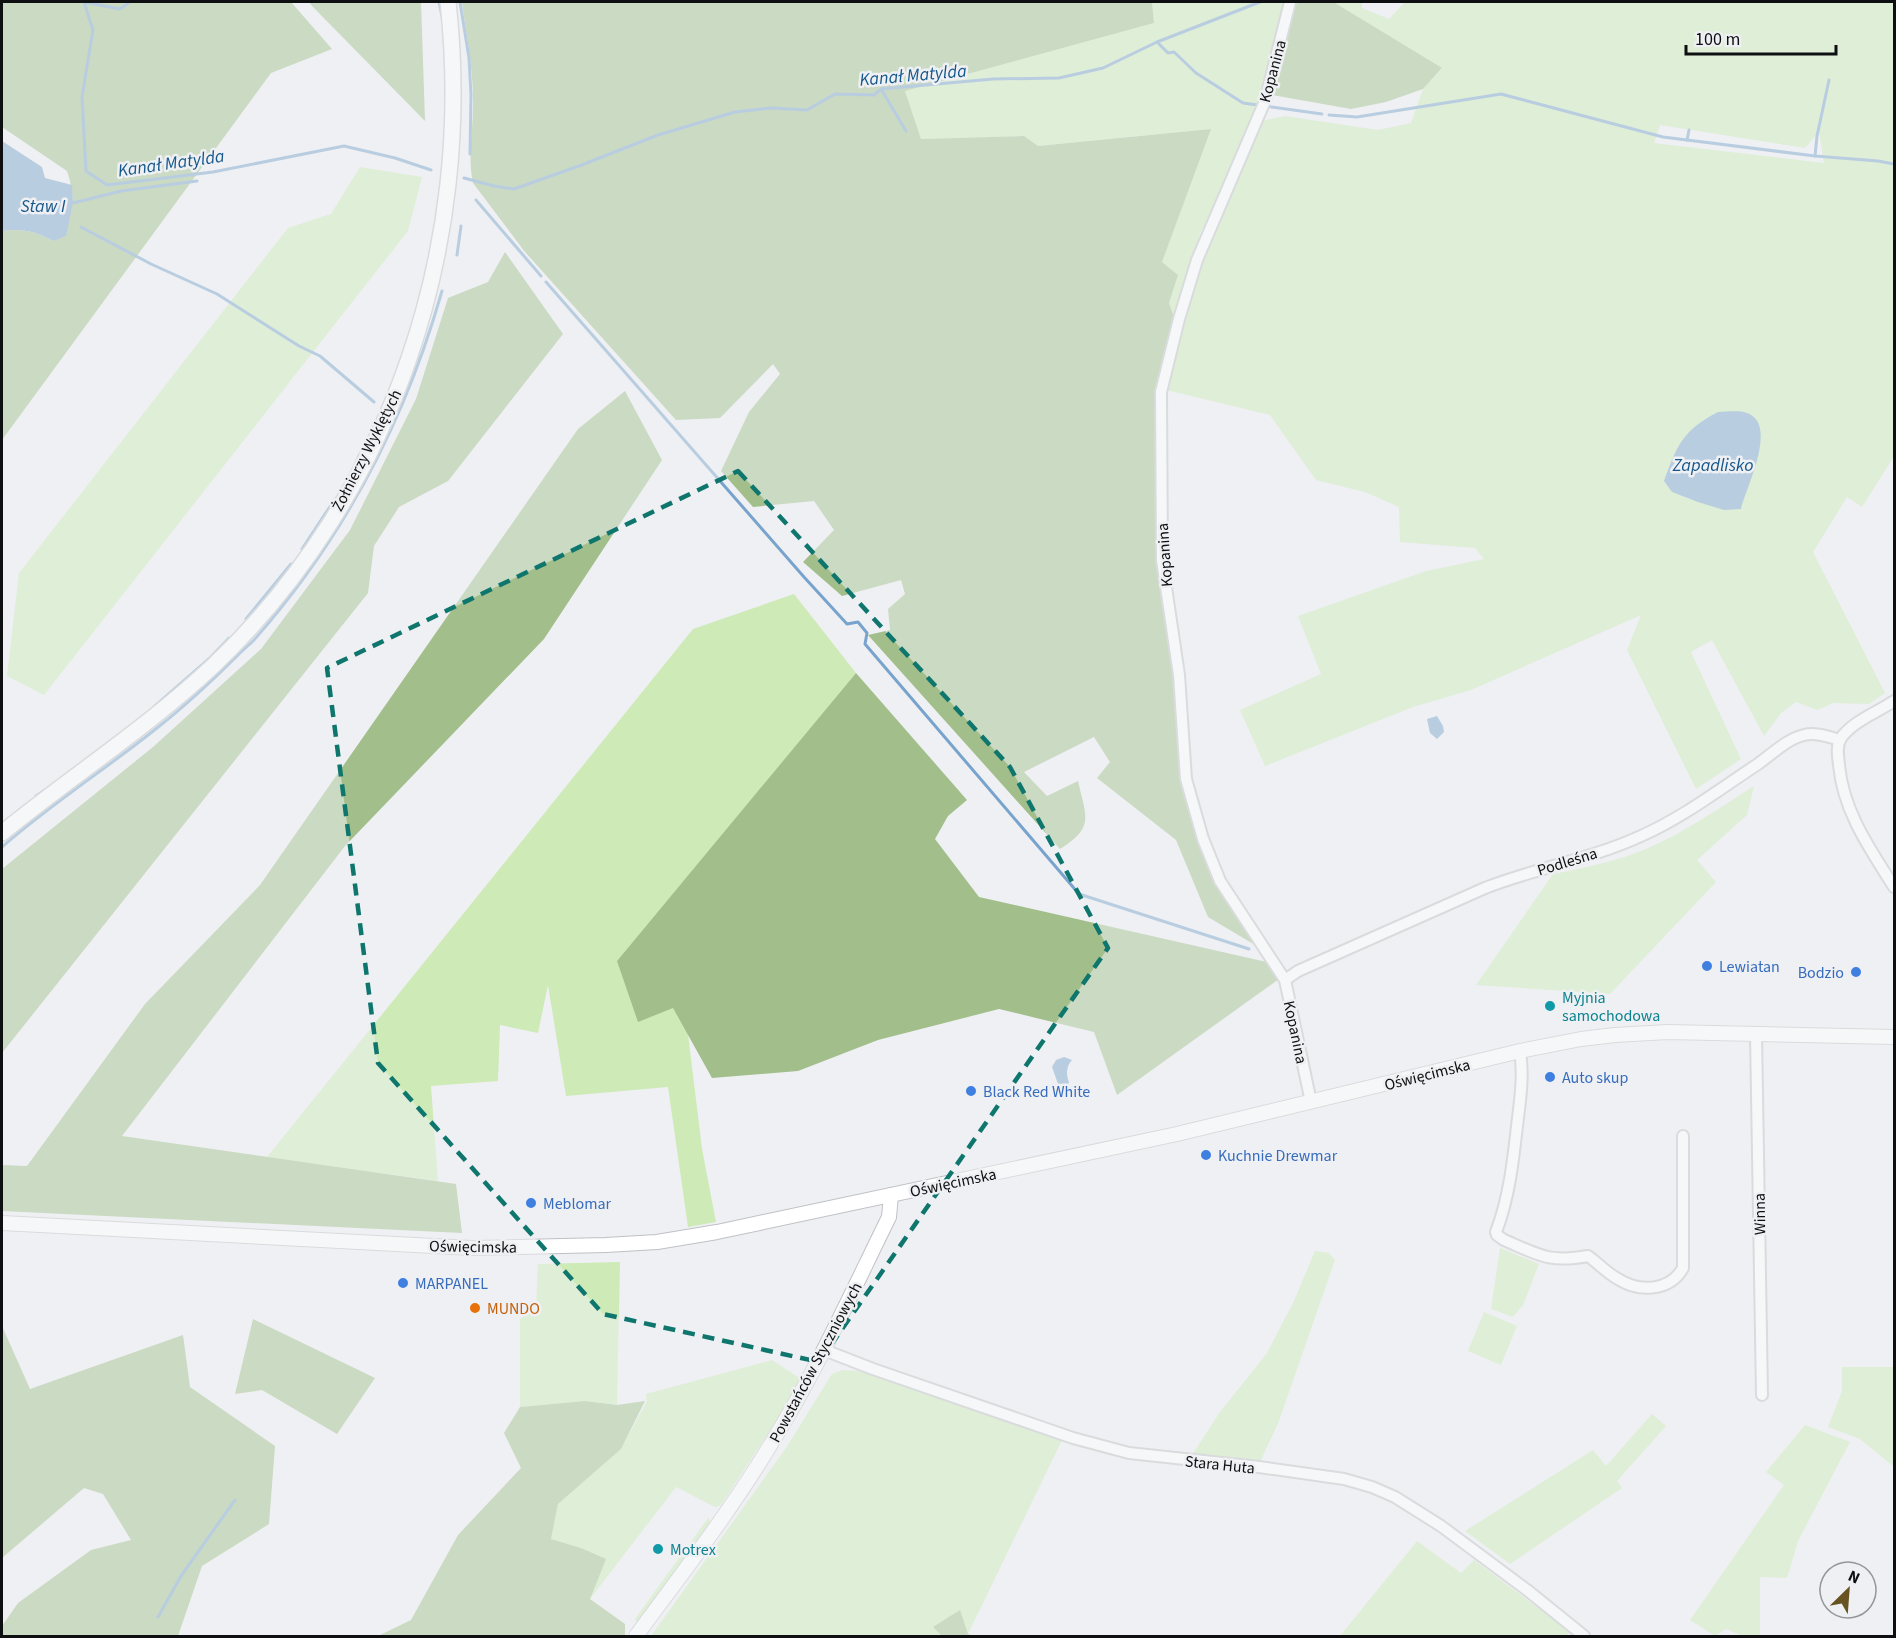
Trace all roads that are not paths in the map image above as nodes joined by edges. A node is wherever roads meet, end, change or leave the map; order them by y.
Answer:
1 (448, 2) edge
2 (1290, 2) edge
3 (1894, 701) edge
4 (1840, 740) junction
5 (2, 833) edge
6 (1894, 886) edge
7 (1285, 980) junction
8 (1756, 1034) junction
9 (1894, 1037) edge
10 (1520, 1051) junction
11 (1311, 1102) junction
12 (1683, 1136) dead end
13 (891, 1195) junction
14 (2, 1223) edge
15 (824, 1350) junction
16 (1762, 1395) dead end
17 (636, 1636) edge
18 (1584, 1636) edge

1 - 5 main road, Żołnierzy Wyklętych
2 - 7 street, Kopanina
3 - 4 street
4 - 6 street
4 - 7 street, Podleśna
7 - 11 street, Kopanina
8 - 9 street, Oświęcimska
8 - 10 street, Oświęcimska
8 - 16 street, Winna
10 - 11 street, Oświęcimska
10 - 12 street
11 - 13 street, Oświęcimska
13 - 14 street, Oświęcimska
13 - 15 street, Powstańców Styczniowych
15 - 17 street, Powstańców Styczniowych
15 - 18 street, Stara Huta

